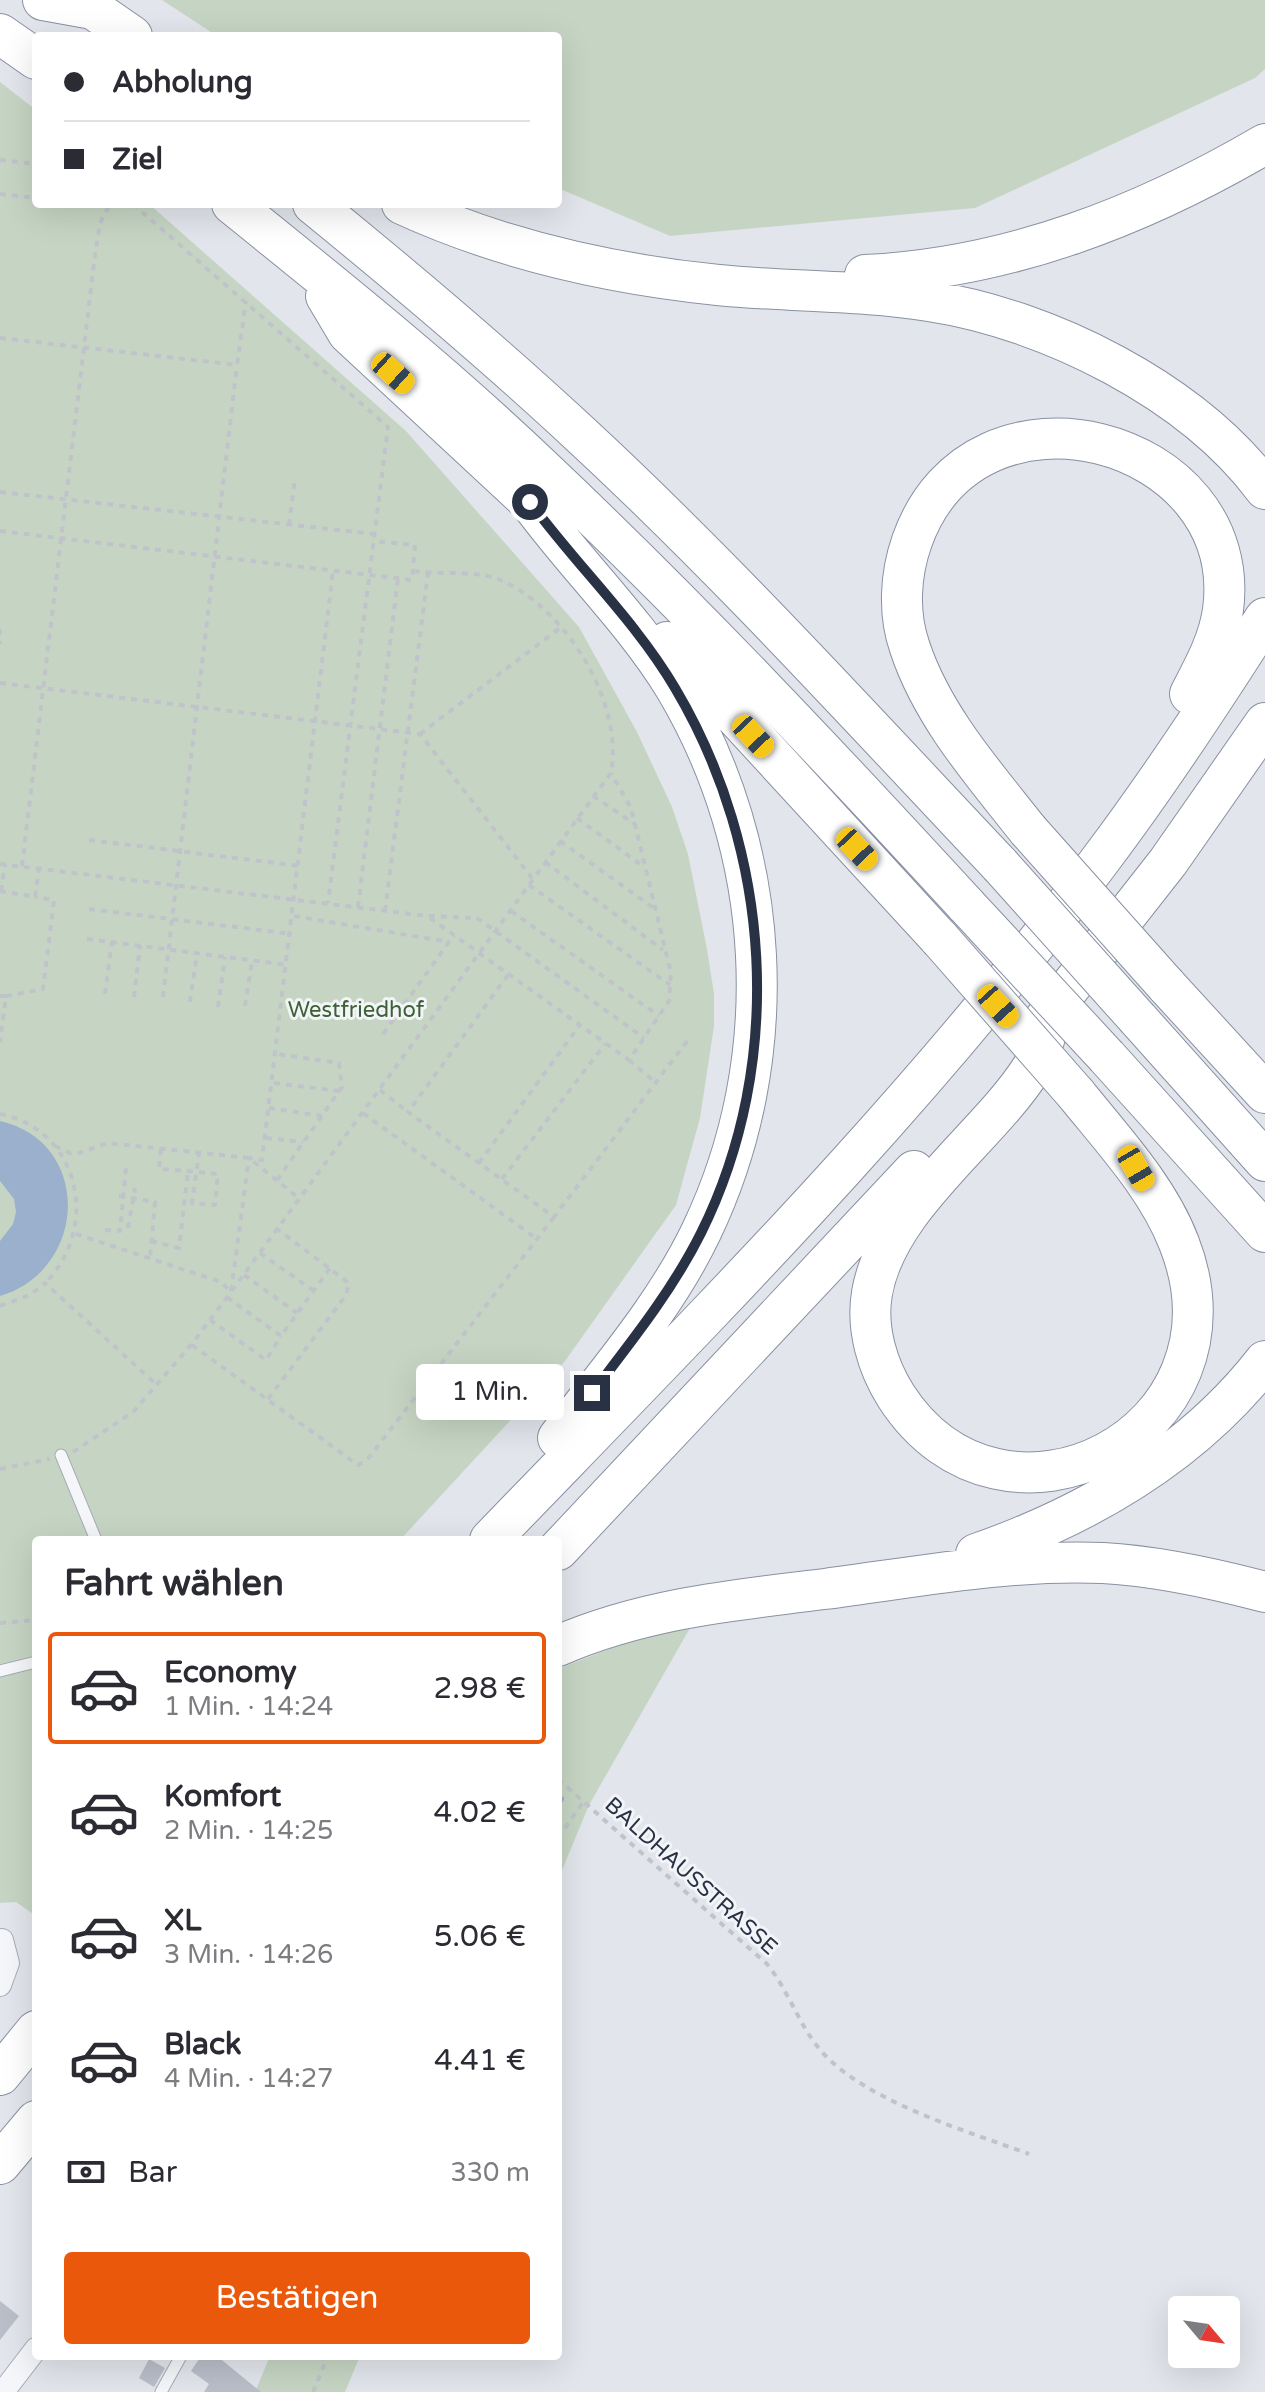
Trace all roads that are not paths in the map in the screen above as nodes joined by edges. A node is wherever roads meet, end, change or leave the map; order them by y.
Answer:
1 (42, 0) edge
2 (88, 32) edge
3 (126, 32) edge
4 (0, 34) edge
5 (32, 56) edge
6 (1265, 144) edge
7 (237, 208) edge
8 (318, 208) edge
9 (413, 208) edge
10 (307, 265) junction
11 (654, 275) junction
12 (1262, 485) edge
13 (530, 502) junction
14 (1265, 618) edge
15 (1265, 723) edge
16 (1102, 859) junction
17 (1053, 1011) junction
18 (1265, 1093) edge
19 (1265, 1161) edge
20 (1265, 1232) edge
21 (1265, 1361) edge
22 (61, 1455) road end
23 (94, 1536) edge
24 (483, 1536) edge
25 (494, 1536) edge
26 (562, 1546) edge
27 (904, 1579) junction
28 (1265, 1592) edge
29 (562, 1645) edge
30 (32, 1663) edge
31 (0, 1671) edge
32 (2, 1940) dead end
33 (0, 1985) edge
34 (32, 2036) edge
35 (0, 2075) edge
36 (32, 2126) edge
37 (0, 2164) edge
38 (32, 2354) edge
39 (179, 2360) edge
40 (3, 2392) edge
41 (161, 2392) edge

1 - 2 highway
1 - 3 highway
4 - 5 highway
6 - 11 highway
7 - 10 highway
8 - 19 highway, bridge
9 - 11 highway
10 - 13 highway
10 - 20 highway, bridge
11 - 12 highway
13 - 17 highway, bridge
13 - 24 highway
14 - 16 highway
15 - 17 highway
16 - 18 highway, bridge
16 - 25 highway
17 - 26 highway
21 - 27 highway
22 - 23 lane
27 - 28 highway
27 - 29 highway
30 - 31 lane
32 - 33 street
34 - 35 highway
36 - 37 highway
38 - 40 street
39 - 41 lane

